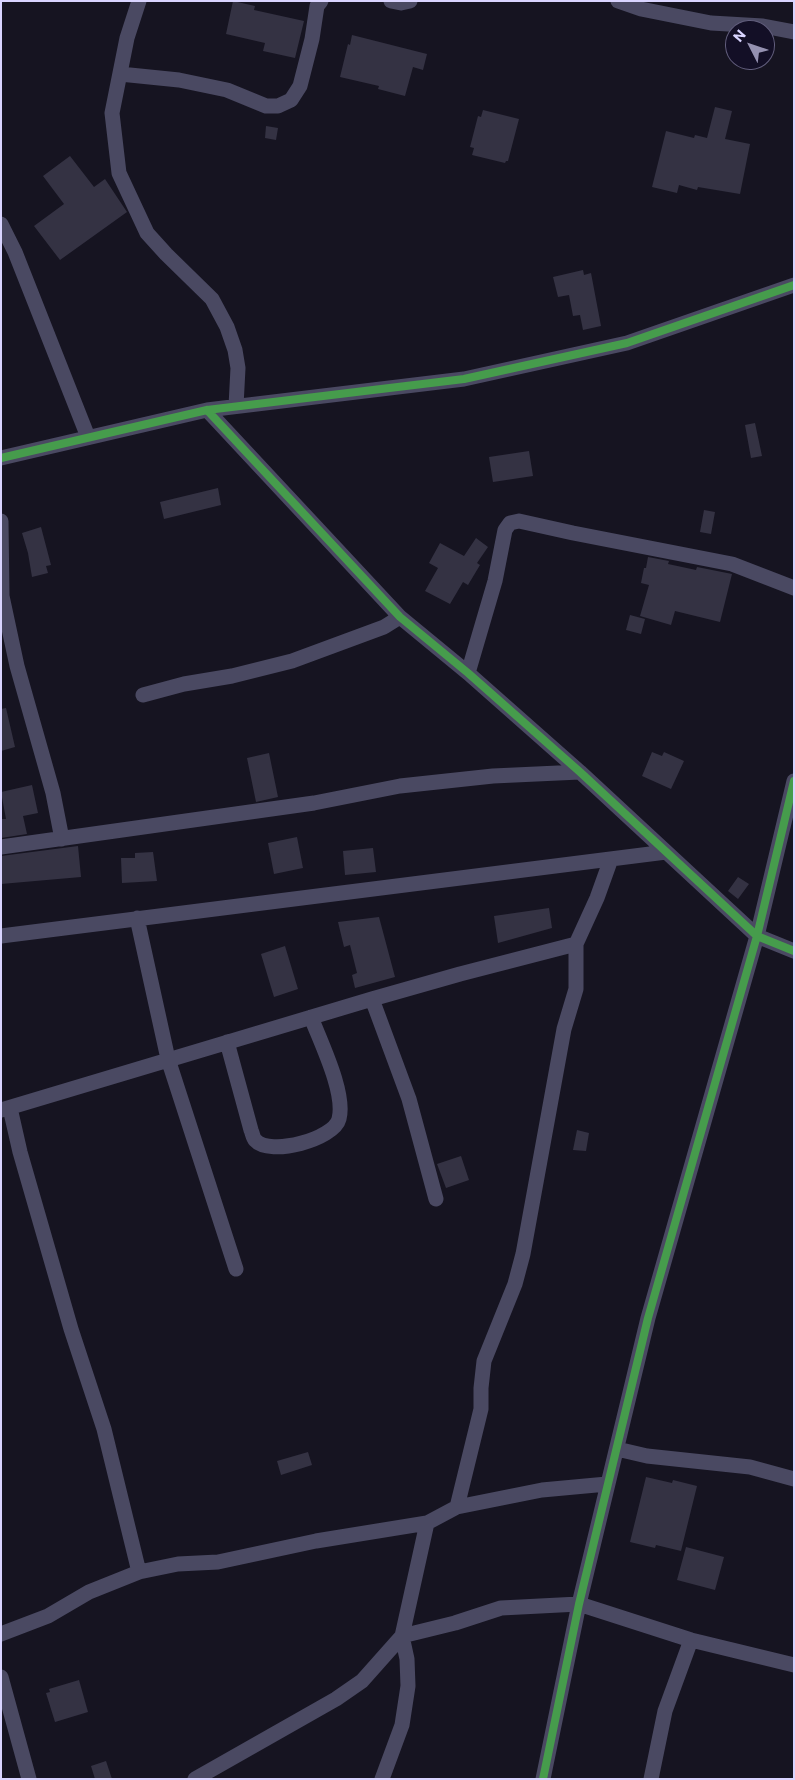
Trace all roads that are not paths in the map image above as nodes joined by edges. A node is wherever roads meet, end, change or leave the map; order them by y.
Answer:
1 (139, 1) edge
2 (321, 1) edge
3 (391, 1) edge
4 (410, 1) edge
5 (618, 1) edge
6 (641, 5) edge
7 (794, 32) edge
8 (120, 74) junction
9 (1, 224) edge
10 (8, 254) edge
11 (794, 285) edge
12 (236, 406) junction
13 (207, 410) junction
14 (88, 437) junction
15 (1, 458) edge
16 (1, 521) edge
17 (794, 588) edge
18 (400, 617) junction
19 (468, 673) junction
20 (143, 695) dead end
21 (580, 772) junction
22 (794, 781) edge
23 (62, 839) junction
24 (1, 847) edge
25 (666, 852) junction
26 (612, 859) junction
27 (137, 918) junction
28 (1, 936) edge
29 (757, 936) junction
30 (576, 944) junction
31 (794, 951) edge
32 (372, 999) junction
33 (311, 1017) junction
34 (227, 1042) junction
35 (168, 1059) junction
36 (6, 1109) edge
37 (436, 1199) dead end
38 (236, 1269) dead end
39 (617, 1449) junction
40 (794, 1479) edge
41 (607, 1484) junction
42 (457, 1507) junction
43 (427, 1523) junction
44 (139, 1572) junction
45 (579, 1604) junction
46 (1, 1634) edge
47 (402, 1636) junction
48 (691, 1640) junction
49 (794, 1665) edge
50 (1, 1677) edge
51 (29, 1779) edge
52 (195, 1779) edge
53 (382, 1779) edge
54 (543, 1779) edge
55 (651, 1779) edge

1 - 8 street
2 - 8 street
3 - 4 street
5 - 6 street
6 - 7 street
8 - 12 street
9 - 10 street
10 - 14 street
11 - 12 street
12 - 13 street
13 - 14 street
13 - 18 street
14 - 15 street
16 - 23 street
17 - 19 street
18 - 19 street
18 - 20 street
19 - 21 street
21 - 23 street
21 - 25 street
22 - 29 street
23 - 24 street
25 - 26 street
25 - 29 street
26 - 27 street
26 - 30 street
27 - 28 street
27 - 35 street
29 - 31 street
29 - 39 street
30 - 32 street
30 - 42 street
32 - 33 street
32 - 37 street
33 - 34 street
33 - 34 street
34 - 35 street
35 - 36 street
35 - 38 street
36 - 44 street
39 - 40 street
39 - 41 street
41 - 42 street
41 - 45 street
42 - 43 street
43 - 44 street
43 - 47 street
44 - 46 street
45 - 47 street
45 - 48 street
45 - 54 street
47 - 52 street
47 - 53 street
48 - 49 street
48 - 55 street
50 - 51 street

